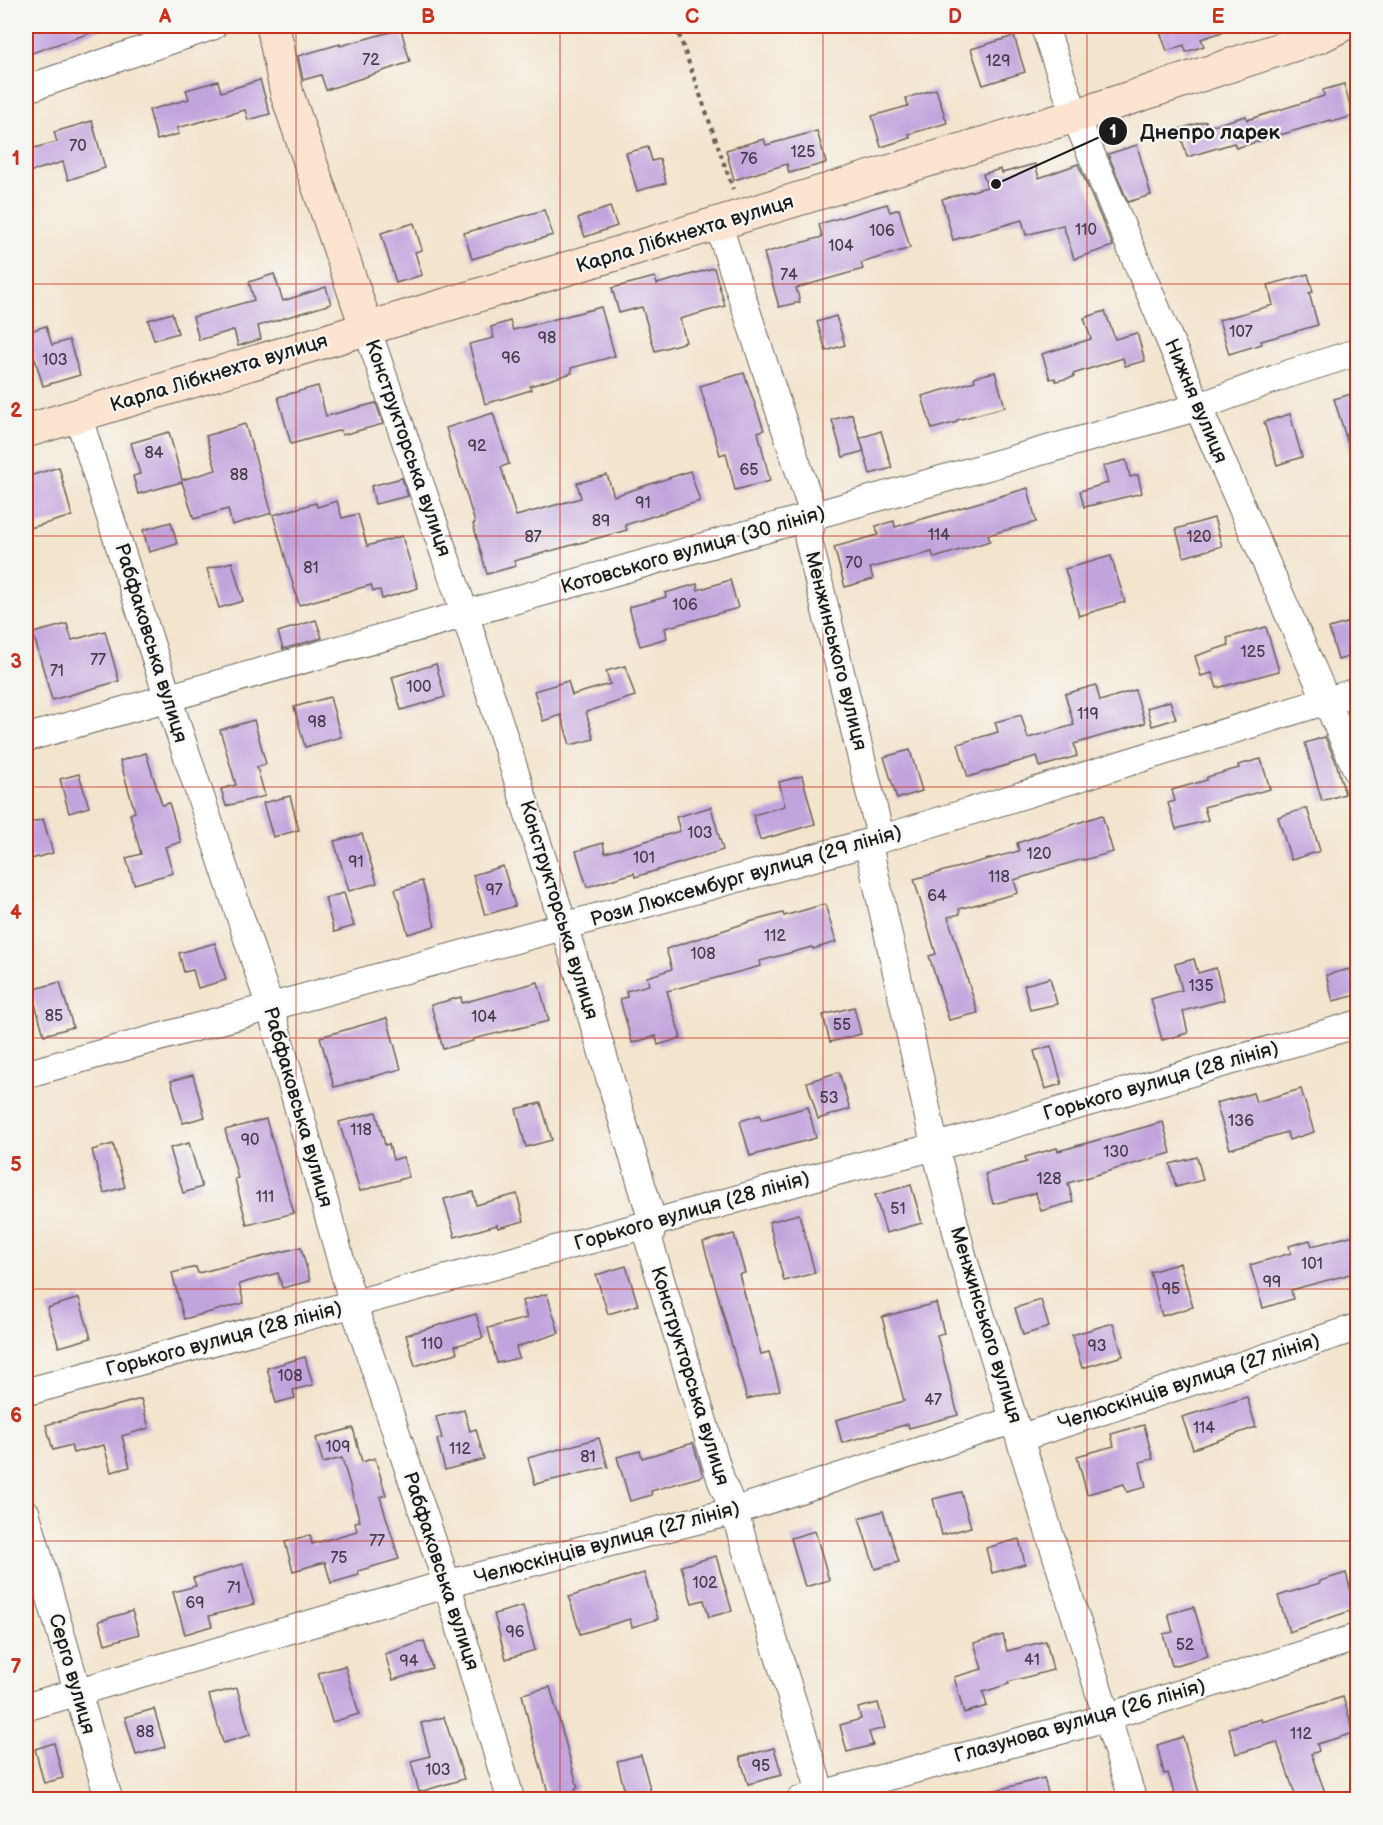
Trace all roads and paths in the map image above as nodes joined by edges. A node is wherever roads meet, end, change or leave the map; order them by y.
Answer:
1 (213, 26) edge
2 (273, 26) edge
3 (676, 26) edge
4 (1044, 26) edge
5 (1340, 26) edge
6 (26, 89) edge
7 (1075, 116) junction
8 (730, 220) junction
9 (367, 329) junction
10 (1358, 352) edge
11 (1198, 407) junction
12 (78, 416) junction
13 (26, 431) edge
14 (814, 516) junction
15 (465, 614) junction
16 (1358, 691) edge
17 (168, 698) junction
18 (1325, 701) junction
19 (26, 738) edge
20 (1358, 773) edge
21 (874, 841) junction
22 (564, 926) junction
23 (270, 1007) junction
24 (1358, 1024) edge
25 (26, 1074) edge
26 (935, 1147) junction
27 (653, 1222) junction
28 (353, 1304) junction
29 (1358, 1327) edge
30 (26, 1392) edge
31 (1017, 1429) junction
32 (734, 1511) junction
33 (26, 1513) edge
34 (447, 1584) junction
35 (1358, 1637) edge
36 (78, 1693) junction
37 (26, 1707) edge
38 (1108, 1716) junction
39 (815, 1797) edge
40 (109, 1800) edge
41 (511, 1800) edge
42 (1133, 1800) edge

1 - 6 street
2 - 9 street, Конструкторська вулиця
3 - 8 path
4 - 7 street, Нижня вулиця
5 - 7 street, Карла Лібкнехта вулиця
7 - 8 street, Карла Лібкнехта вулиця
7 - 11 street, Нижня вулиця
8 - 9 street, Карла Лібкнехта вулиця
8 - 14 street, Менжинського вулиця
9 - 12 street, Карла Лібкнехта вулиця
9 - 15 street, Конструкторська вулиця
10 - 11 street, Котовського вулиця (30 лiнiя)
11 - 14 street, Котовського вулиця (30 лiнiя)
11 - 18 street, Нижня вулиця
12 - 13 street, Карла Лібкнехта вулиця
12 - 17 street, Рабфаковська вулиця
14 - 15 street, Котовського вулиця (30 лiнiя)
14 - 21 street, Менжинського вулиця
15 - 17 street, Котовського вулиця (30 лiнiя)
15 - 22 street, Конструкторська вулиця
16 - 18 street, Рози Люксембург вулиця (29 лiнiя)
17 - 19 street, Котовського вулиця (30 лiнiя)
17 - 23 street, Рабфаковська вулиця
18 - 20 street, Нижня вулиця
18 - 21 street, Рози Люксембург вулиця (29 лiнiя)
21 - 22 street, Рози Люксембург вулиця (29 лiнiя)
21 - 26 street, Менжинського вулиця
22 - 23 street, Рози Люксембург вулиця (29 лiнiя)
22 - 27 street, Конструкторська вулиця
23 - 25 street, Рози Люксембург вулиця (29 лiнiя)
23 - 28 street, Рабфаковська вулиця
24 - 26 street, Горького вулиця (28 лiнiя)
26 - 27 street, Горького вулиця (28 лiнiя)
26 - 31 street, Менжинського вулиця
27 - 28 street, Горького вулиця (28 лiнiя)
27 - 32 street, Конструкторська вулиця
28 - 30 street, Горького вулиця (28 лiнiя)
28 - 34 street, Рабфаковська вулиця
29 - 31 street, Челюскінців вулиця (27 лiнiя)
31 - 32 street, Челюскінців вулиця (27 лiнiя)
31 - 38 street, Менжинського вулиця
32 - 34 street, Челюскінців вулиця (27 лiнiя)
32 - 39 street, Конструкторська вулиця
33 - 36 street, Серго вулиця
34 - 36 street, Челюскінців вулиця (27 лiнiя)
34 - 41 street, Рабфаковська вулиця
35 - 38 street, Глазунова вулиця (26 лiнiя)
36 - 37 street, Челюскінців вулиця (27 лiнiя)
36 - 40 street, Серго вулиця
38 - 39 street, Глазунова вулиця (26 лiнiя)
38 - 42 street, Менжинського вулиця

